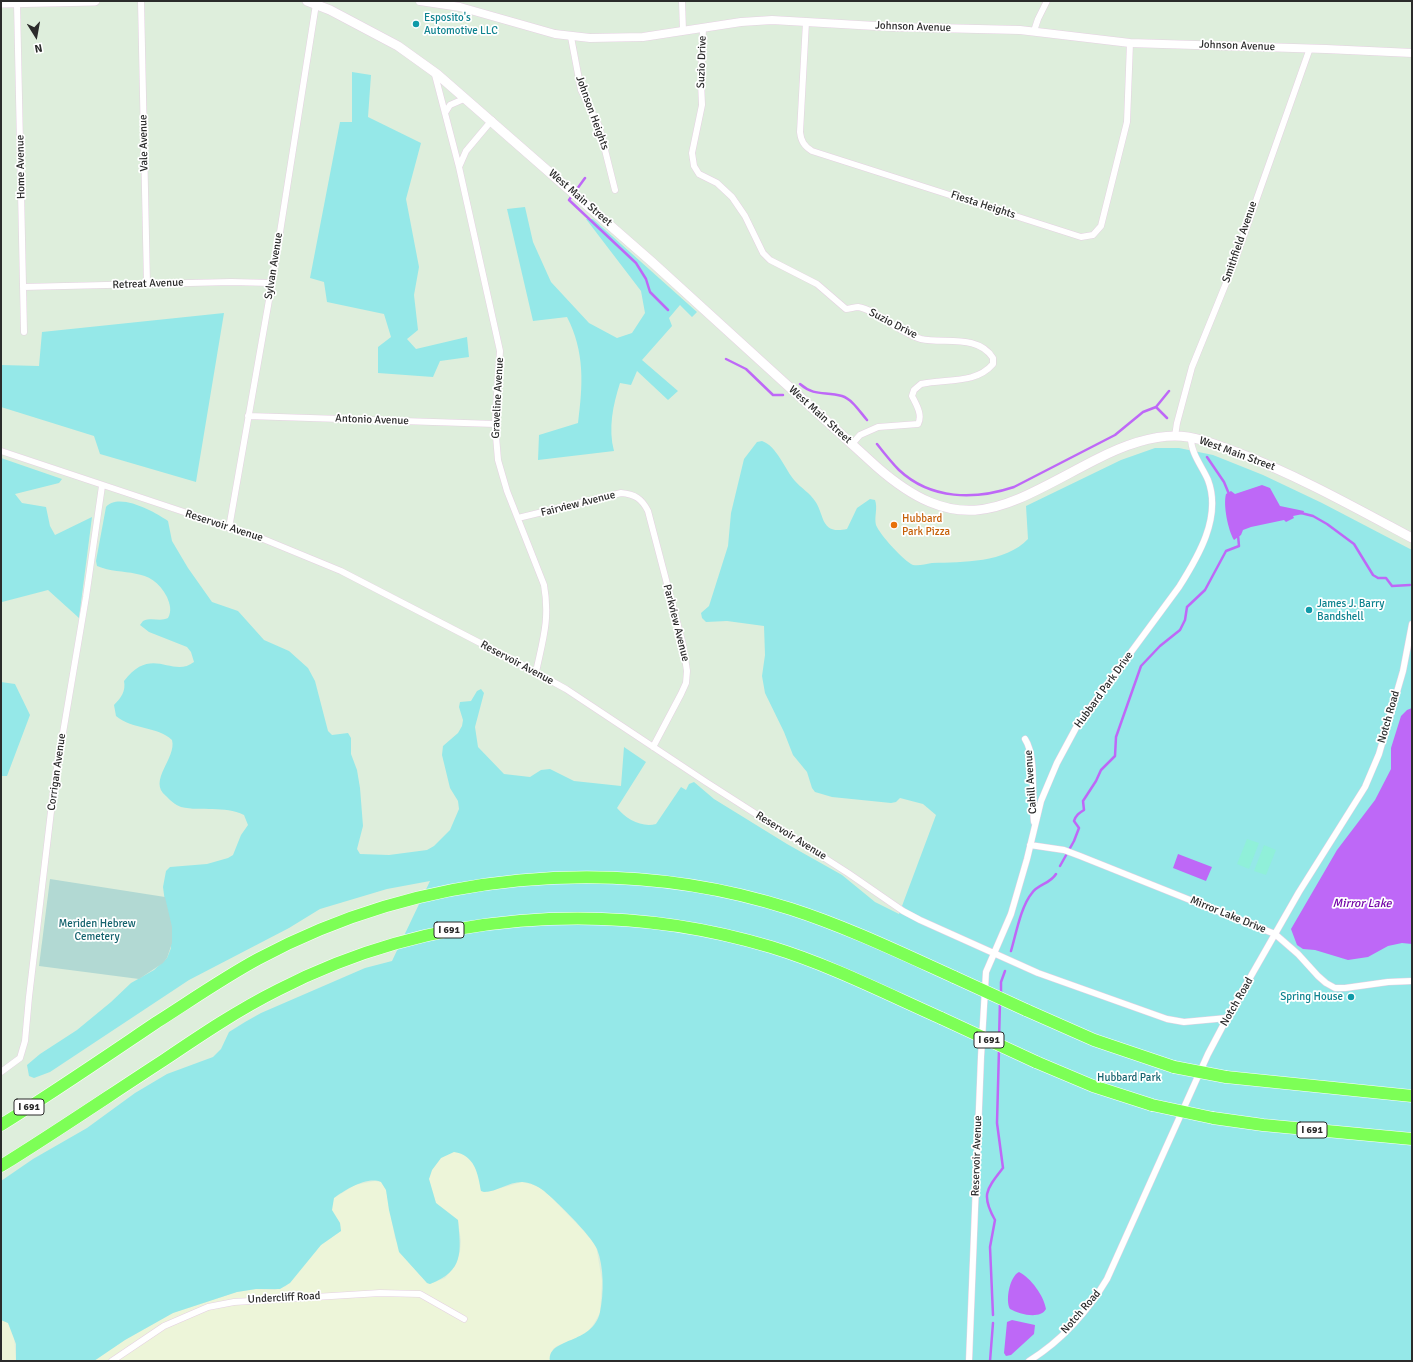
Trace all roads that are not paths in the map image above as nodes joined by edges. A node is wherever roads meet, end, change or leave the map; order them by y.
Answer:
1 (95, 1) edge
2 (141, 1) edge
3 (420, 1) edge
4 (682, 1) edge
5 (1047, 1) edge
6 (316, 2) edge
7 (1, 3) edge
8 (17, 3) junction
9 (462, 4) edge
10 (806, 22) junction
11 (703, 28) junction
12 (683, 31) junction
13 (1034, 31) junction
14 (571, 37) junction
15 (1130, 43) junction
16 (1310, 48) junction
17 (1412, 53) edge
18 (434, 72) junction
19 (466, 98) junction
20 (445, 113) junction
21 (492, 120) junction
22 (459, 167) junction
23 (615, 190) dead end
24 (272, 283) junction
25 (147, 284) junction
26 (23, 287) junction
27 (24, 332) dead end
28 (248, 416) junction
29 (495, 424) junction
30 (1175, 436) junction
31 (1191, 438) junction
32 (852, 444) junction
33 (1, 451) edge
34 (102, 486) junction
35 (637, 497) joint
36 (518, 518) junction
37 (229, 528) junction
38 (1412, 538) edge
39 (1412, 624) edge
40 (536, 672) junction
41 (1025, 739) dead end
42 (653, 747) junction
43 (1035, 826) junction
44 (1030, 845) junction
45 (1275, 934) junction
46 (994, 953) junction
47 (1412, 981) edge
48 (1227, 1018) junction
49 (1, 1072) edge
50 (1412, 1096) edge
51 (1, 1125) edge
52 (1412, 1139) edge
53 (1, 1166) edge
54 (464, 1319) dead end
55 (112, 1361) edge
56 (969, 1361) edge
57 (1029, 1361) edge

1 - 8 main road
2 - 25 street, Vale Avenue
3 - 9 street, Johnson Avenue
4 - 12 street
5 - 13 street
6 - 18 main road, West Main Street
6 - 24 street, Sylvan Avenue
7 - 8 main road
8 - 26 street, Home Avenue
9 - 14 street, Johnson Avenue
10 - 11 street, Johnson Avenue
10 - 13 street, Johnson Avenue
10 - 15 street, Fiesta Heights
11 - 12 street, Johnson Avenue
11 - 32 street, Suzio Drive
12 - 14 street, Johnson Avenue
13 - 15 street, Johnson Avenue
14 - 23 street, Johnson Heights
15 - 16 street, Johnson Avenue
16 - 17 street, Johnson Avenue
16 - 30 street, Smithfield Avenue
18 - 19 main road, West Main Street
18 - 20 street, Graveline Avenue
19 - 20 street
19 - 21 main road, West Main Street
20 - 22 street, Graveline Avenue
21 - 22 street
21 - 32 main road, West Main Street
22 - 29 street, Graveline Avenue
24 - 25 street, Retreat Avenue
24 - 28 street, Sylvan Avenue
25 - 26 street, Retreat Avenue
26 - 27 street, Home Avenue
28 - 29 street, Antonio Avenue
28 - 37 street, Sylvan Avenue
29 - 36 street, Graveline Avenue
30 - 31 main road, West Main Street
30 - 32 main road, West Main Street
31 - 38 main road, West Main Street
31 - 43 street, Hubbard Park Drive
33 - 34 street, Reservoir Avenue
34 - 37 street, Reservoir Avenue
34 - 49 street, Corrigan Avenue
35 - 36 street, Fairview Avenue
35 - 42 street, Parkview Avenue
36 - 40 street, Graveline Avenue
37 - 40 street, Reservoir Avenue
39 - 45 street, Notch Road
40 - 42 street, Reservoir Avenue
41 - 43 street, Cahill Avenue
42 - 46 street, Reservoir Avenue
43 - 44 street, Hubbard Park Drive
44 - 45 street, Mirror Lake Drive
44 - 46 street, Hubbard Park Drive
45 - 47 street, Mirror Lake Drive
45 - 48 street, Notch Road
46 - 48 street, Reservoir Avenue
46 - 56 street, Reservoir Avenue
48 - 57 street, Notch Road
50 - 51 highway, I 691, bridge
52 - 53 highway, I 691, bridge
54 - 55 street, Undercliff Road

